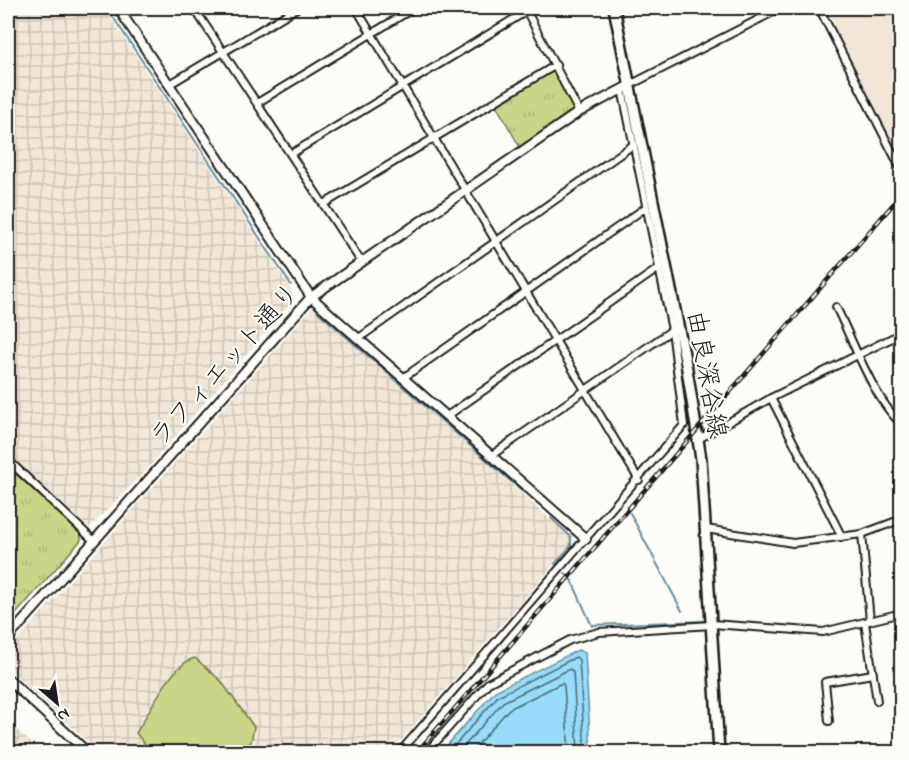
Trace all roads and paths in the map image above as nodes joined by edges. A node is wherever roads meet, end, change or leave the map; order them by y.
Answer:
1 (118, 8) edge
2 (194, 8) edge
3 (297, 8) edge
4 (356, 8) edge
5 (414, 8) edge
6 (615, 8) edge
7 (781, 8) edge
8 (819, 8) edge
9 (526, 9) edge
10 (372, 33) junction
11 (224, 51) junction
12 (556, 65) junction
13 (170, 84) junction
14 (403, 85) junction
15 (626, 87) junction
16 (257, 103) junction
17 (579, 111) junction
18 (434, 138) junction
19 (633, 145) junction
20 (291, 154) junction
21 (902, 171) edge
22 (466, 190) junction
23 (324, 204) junction
24 (645, 208) junction
25 (497, 243) junction
26 (362, 262) junction
27 (659, 268) junction
28 (525, 292) junction
29 (311, 297) junction
30 (836, 307) dead end
31 (672, 330) junction
32 (902, 333) edge
33 (359, 338) junction
34 (555, 340) junction
35 (859, 354) junction
36 (402, 378) junction
37 (585, 390) junction
38 (771, 398) junction
39 (447, 416) junction
40 (902, 424) edge
41 (697, 440) junction
42 (492, 455) junction
43 (8, 460) edge
44 (639, 480) junction
45 (902, 519) edge
46 (706, 529) junction
47 (862, 534) junction
48 (842, 537) junction
49 (586, 539) junction
50 (93, 540) junction
51 (902, 613) edge
52 (868, 622) junction
53 (712, 625) junction
54 (8, 638) edge
55 (873, 674) junction
56 (8, 679) edge
57 (877, 701) dead end
58 (830, 721) dead end
59 (87, 753) edge
60 (400, 753) edge
61 (427, 753) edge
62 (719, 753) edge

1 - 13 street
2 - 11 street
3 - 11 street
4 - 10 street
5 - 10 street
6 - 15 main road, 由良深谷線
7 - 15 street
8 - 21 street
9 - 12 street
9 - 14 street
10 - 14 street
10 - 16 street
11 - 13 street
11 - 16 street
12 - 17 street
12 - 18 street
13 - 29 street
14 - 18 street
14 - 20 street
15 - 17 street, ラフィエット通り
15 - 19 street
15 - 41 main road, 由良深谷線
16 - 20 street
17 - 22 street, ラフィエット通り
18 - 22 street
18 - 23 street
19 - 24 street
19 - 25 street
20 - 23 street
22 - 25 street
22 - 26 street, ラフィエット通り
23 - 26 street
24 - 27 street
24 - 28 street
25 - 28 street
25 - 33 street
26 - 29 street, ラフィエット通り
27 - 31 street
27 - 34 street
28 - 34 street
28 - 36 street
29 - 33 street
29 - 50 street, ラフィエット通り
30 - 35 street
31 - 37 street
31 - 44 street
32 - 35 street
33 - 36 street
34 - 37 street
34 - 39 street
35 - 38 street
35 - 40 street
36 - 39 street
37 - 42 street
37 - 44 street
38 - 41 street
38 - 48 street
39 - 42 street
41 - 46 main road, 由良深谷線
42 - 49 street
43 - 50 street
44 - 49 street
45 - 47 street
46 - 48 street
46 - 53 main road, 由良深谷線
47 - 48 street
47 - 52 street
49 - 60 street
50 - 54 street, ラフィエット通り
51 - 52 street
52 - 53 street
52 - 55 street
53 - 61 street
53 - 62 main road, 由良深谷線
55 - 57 street
55 - 58 street
56 - 59 street

